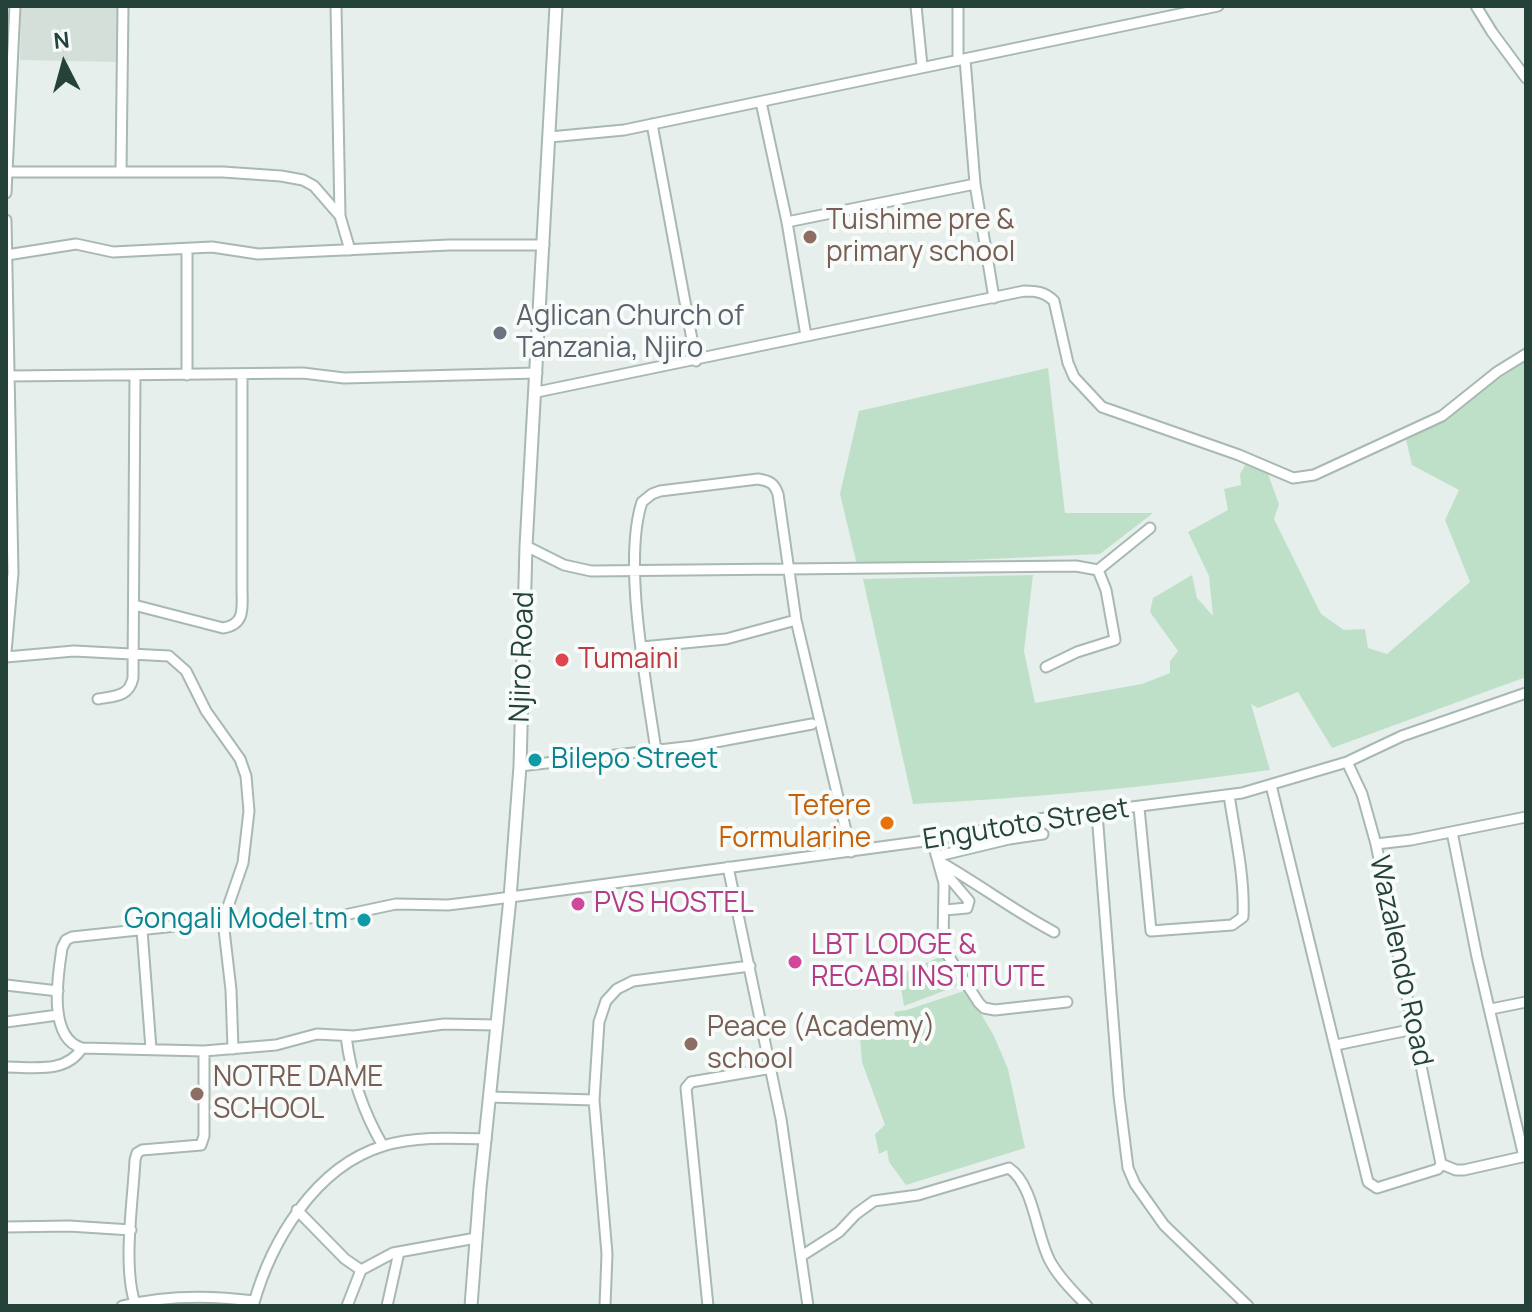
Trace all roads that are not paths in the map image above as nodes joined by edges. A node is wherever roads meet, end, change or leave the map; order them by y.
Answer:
1 (15, 6) edge
2 (123, 6) edge
3 (336, 6) edge
4 (556, 6) edge
5 (916, 6) edge
6 (958, 6) edge
7 (1218, 6) edge
8 (1476, 6) edge
9 (10, 49) edge
10 (961, 59) junction
11 (922, 66) junction
12 (1526, 78) edge
13 (761, 102) junction
14 (652, 124) junction
15 (550, 137) junction
16 (121, 171) junction
17 (6, 172) edge
18 (975, 184) junction
19 (6, 193) edge
20 (340, 216) junction
21 (6, 220) edge
22 (787, 222) junction
23 (544, 245) junction
24 (187, 249) junction
25 (350, 250) junction
26 (7, 255) edge
27 (7, 288) edge
28 (994, 298) junction
29 (7, 320) edge
30 (806, 336) junction
31 (1526, 354) edge
32 (696, 361) junction
33 (537, 373) junction
34 (187, 375) junction
35 (9, 376) junction
36 (135, 376) junction
37 (242, 376) junction
38 (537, 392) junction
39 (8, 453) edge
40 (9, 524) edge
41 (1150, 528) dead end
42 (526, 546) junction
43 (790, 568) junction
44 (635, 569) junction
45 (1098, 570) junction
46 (134, 605) junction
47 (796, 620) junction
48 (642, 647) junction
49 (134, 652) junction
50 (6, 654) edge
51 (1046, 667) dead end
52 (1526, 693) edge
53 (98, 699) dead end
54 (812, 724) dead end
55 (656, 751) junction
56 (1347, 762) junction
57 (520, 766) junction
58 (1271, 785) junction
59 (1229, 795) junction
60 (1139, 808) junction
61 (1097, 813) junction
62 (1526, 817) edge
63 (1452, 832) junction
64 (1043, 834) dead end
65 (932, 840) junction
66 (1376, 844) junction
67 (851, 852) junction
68 (940, 862) junction
69 (728, 867) junction
70 (510, 898) junction
71 (945, 910) junction
72 (223, 921) junction
73 (142, 930) junction
74 (1054, 932) dead end
75 (750, 966) junction
76 (6, 985) edge
77 (58, 991) junction
78 (1067, 1002) dead end
79 (1526, 1002) edge
80 (1491, 1009) junction
81 (58, 1015) junction
82 (6, 1022) edge
83 (496, 1025) junction
84 (1414, 1029) junction
85 (346, 1036) junction
86 (1336, 1045) junction
87 (82, 1048) junction
88 (151, 1049) junction
89 (233, 1049) junction
90 (204, 1051) junction
91 (6, 1067) edge
92 (772, 1068) junction
93 (489, 1097) junction
94 (594, 1100) junction
95 (486, 1139) junction
96 (383, 1146) junction
97 (1525, 1156) edge
98 (1441, 1164) junction
99 (297, 1210) junction
100 (6, 1227) edge
101 (131, 1230) junction
102 (476, 1238) junction
103 (399, 1252) junction
104 (803, 1255) junction
105 (361, 1270) junction
106 (254, 1303) edge
107 (136, 1304) edge
108 (122, 1306) edge
109 (347, 1306) edge
110 (387, 1306) edge
111 (471, 1306) edge
112 (605, 1306) edge
113 (708, 1306) edge
114 (808, 1306) edge
115 (1087, 1306) edge
116 (1248, 1306) edge

1 - 9 street
2 - 16 street
3 - 20 street
4 - 15 street, Njiro Road
5 - 11 street
6 - 10 street
7 - 10 street
8 - 12 street
9 - 17 street
10 - 11 street
10 - 18 street
11 - 13 street
13 - 14 street
13 - 22 street
14 - 15 street
14 - 32 street
15 - 23 street, Njiro Road
16 - 17 street
16 - 20 street
17 - 19 street
18 - 22 street
18 - 28 street
20 - 25 street
21 - 26 street
22 - 30 street
23 - 25 street
23 - 33 street, Njiro Road
24 - 25 street
24 - 26 street
24 - 34 street
26 - 27 street
27 - 29 street
28 - 30 street
28 - 31 street
29 - 35 street
30 - 32 street
32 - 38 street
33 - 37 street
33 - 38 street, Njiro Road
34 - 36 street
34 - 37 street
35 - 36 street
35 - 39 street
36 - 46 street
37 - 46 street
38 - 42 street, Njiro Road
39 - 40 street
40 - 50 street
41 - 45 street
42 - 44 street
42 - 57 street, Njiro Road
43 - 44 street
43 - 44 street
43 - 45 street
43 - 47 street
44 - 48 street
45 - 51 street
46 - 49 street
47 - 48 street
47 - 67 street
48 - 55 street
49 - 50 street
49 - 53 street
49 - 72 street
52 - 56 street, Engutoto Street
54 - 55 street
55 - 57 street
56 - 58 street, Engutoto Street
56 - 66 street, Wazalendo Road
57 - 70 street, Njiro Road
58 - 59 street, Engutoto Street
58 - 86 street
59 - 60 street, Engutoto Street
59 - 60 street
60 - 61 street, Engutoto Street
61 - 65 street, Engutoto Street
61 - 116 street
62 - 63 street
63 - 66 street
63 - 80 street
64 - 68 street
65 - 67 street, Engutoto Street
65 - 68 street
66 - 84 street, Wazalendo Road
67 - 69 street, Engutoto Street
68 - 71 street
68 - 71 street
68 - 74 street
69 - 70 street, Engutoto Street
69 - 75 street
70 - 72 street, Engutoto Street
70 - 83 street, Njiro Road
71 - 78 street
72 - 73 street, Engutoto Street
72 - 89 street
73 - 77 street, Engutoto Street
73 - 88 street
75 - 92 street
75 - 94 street
76 - 77 street
77 - 81 street
79 - 80 street
80 - 97 street
81 - 82 street
81 - 87 street
83 - 85 street
83 - 93 street, Njiro Road
84 - 86 street
84 - 98 street, Wazalendo Road
85 - 89 street
85 - 96 street
86 - 98 street
87 - 88 street
87 - 91 street
88 - 90 street
89 - 90 street
90 - 101 street
92 - 104 street
92 - 113 street
93 - 94 street
93 - 95 street, Njiro Road
94 - 112 street
95 - 96 street
95 - 102 street, Njiro Road
96 - 99 street
97 - 98 street
99 - 105 street
99 - 106 street
100 - 101 street
101 - 107 street
102 - 103 street
102 - 111 street, Njiro Road
103 - 105 street
103 - 110 street
104 - 114 street
104 - 115 street
105 - 109 street
106 - 107 street
107 - 108 street

